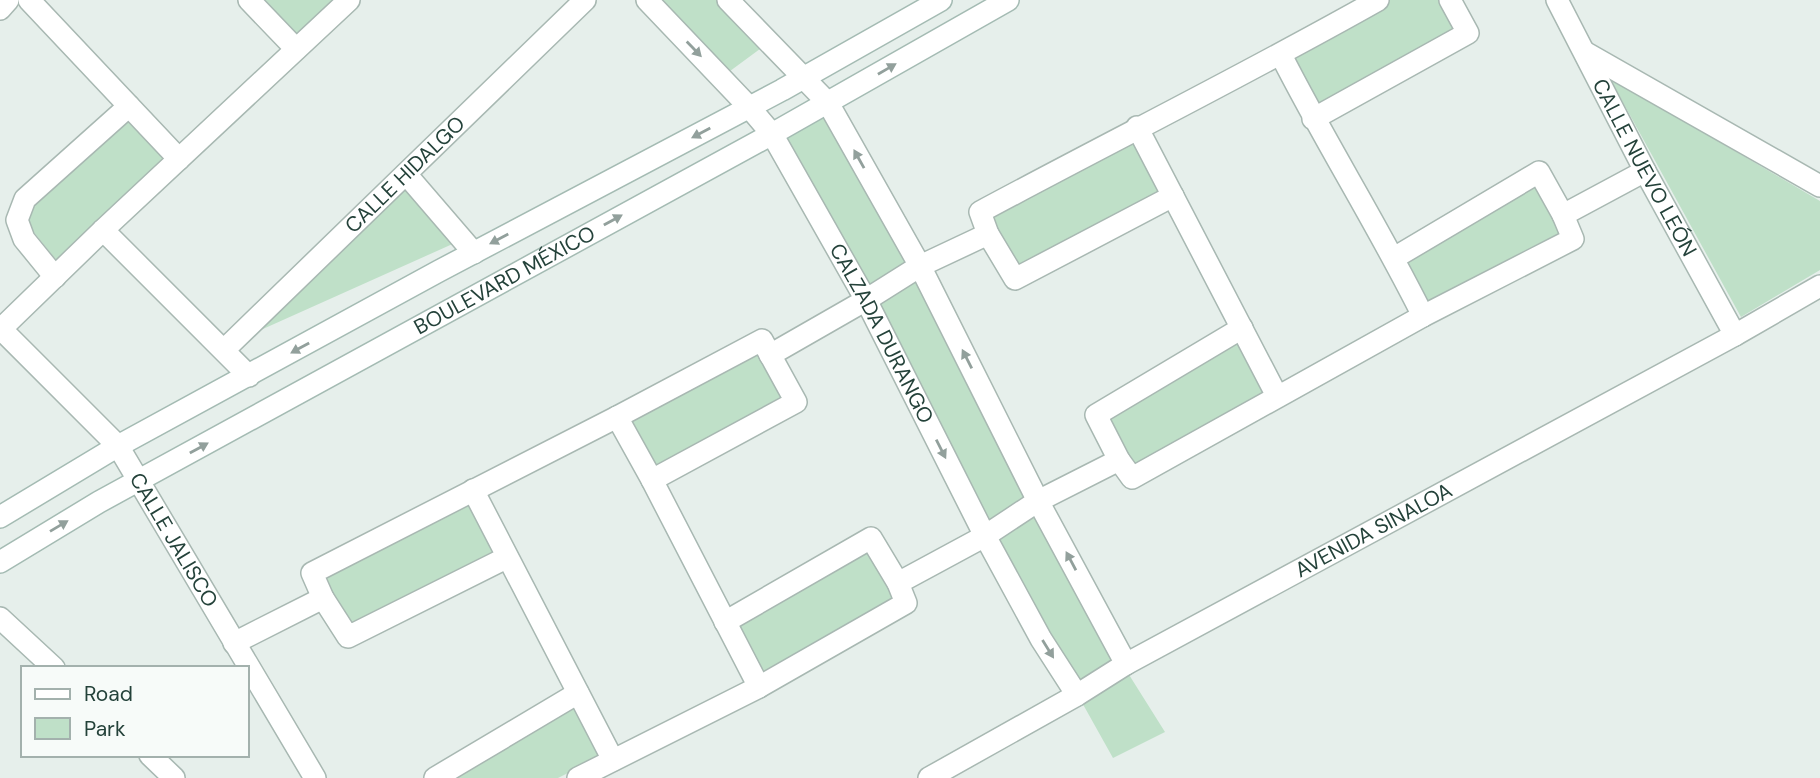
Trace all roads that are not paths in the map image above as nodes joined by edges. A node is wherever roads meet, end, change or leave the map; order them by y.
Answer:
1 (8, 0) edge
2 (29, 0) edge
3 (249, 0) edge
4 (349, 0) edge
5 (585, 0) edge
6 (647, 0) edge
7 (728, 0) edge
8 (941, 0) edge
9 (1008, 0) edge
10 (1378, 0) edge
11 (1450, 0) edge
12 (1557, 0) edge
13 (0, 9) edge
14 (296, 49) junction
15 (1586, 53) junction
16 (1281, 55) junction
17 (804, 77) junction
18 (828, 103) junction
19 (129, 106) junction
20 (749, 107) junction
21 (1313, 119) junction
22 (1137, 127) junction
23 (772, 134) junction
24 (179, 159) junction
25 (1645, 171) junction
26 (406, 174) junction
27 (1820, 186) edge
28 (1173, 196) junction
29 (1563, 215) junction
30 (103, 230) junction
31 (988, 234) junction
32 (474, 253) junction
33 (1394, 258) junction
34 (920, 266) junction
35 (55, 277) junction
36 (1820, 286) edge
37 (866, 300) junction
38 (1423, 316) junction
39 (0, 328) edge
40 (1242, 328) junction
41 (1735, 335) junction
42 (224, 349) junction
43 (770, 355) junction
44 (249, 376) junction
45 (1277, 396) junction
46 (617, 417) junction
47 (118, 446) junction
48 (1119, 460) junction
49 (652, 480) junction
50 (140, 481) junction
51 (473, 490) junction
52 (1038, 501) junction
53 (0, 517) edge
54 (985, 536) junction
55 (506, 558) junction
56 (0, 562) edge
57 (898, 583) junction
58 (323, 598) junction
59 (0, 618) edge
60 (724, 622) junction
61 (234, 643) junction
62 (1126, 664) junction
63 (52, 666) edge
64 (248, 666) edge
65 (248, 666) edge
66 (759, 687) junction
67 (578, 693) junction
68 (1077, 695) junction
69 (152, 757) edge
70 (613, 760) junction
71 (174, 778) edge
72 (316, 778) edge
73 (435, 778) edge
74 (578, 778) edge
75 (929, 778) edge

1 - 13 street
2 - 19 street
3 - 14 street
4 - 14 street
5 - 26 street, CALLE HIDALGO
6 -> 20 street, CALZADA DURANGO
7 - 17 street
8 - 17 street, BOULEVARD MÉXICO
18 -> 9 street, BOULEVARD MÉXICO
10 - 16 street
11 - 21 street
12 - 15 street, CALLE NUEVO LEÓN
14 - 24 street
15 - 25 street, CALLE NUEVO LEÓN
15 - 27 street
16 - 21 street
16 - 22 street
17 - 18 street
17 - 20 street, BOULEVARD MÉXICO
18 - 23 street, BOULEVARD MÉXICO
34 -> 18 street
19 - 24 street
19 - 35 street
20 - 23 street, CALZADA DURANGO
20 -> 32 street, BOULEVARD MÉXICO
21 - 33 street
22 - 28 street
22 - 31 street
23 - 37 street, CALZADA DURANGO
50 -> 23 street, BOULEVARD MÉXICO
24 - 30 street
25 - 29 street
25 - 41 street, CALLE NUEVO LEÓN
26 - 32 street
26 - 42 street, CALLE HIDALGO
28 - 31 street
28 - 40 street
29 - 33 street
29 - 38 street
30 - 35 street
30 - 42 street
31 - 34 street
32 -> 44 street, BOULEVARD MÉXICO
33 - 38 street
34 - 37 street
52 -> 34 street
35 - 39 street
36 - 41 street, AVENIDA SINALOA
37 - 43 street
37 -> 54 street, CALZADA DURANGO
38 - 45 street
39 - 47 street, CALLE JALISCO
40 - 45 street
40 - 48 street
41 - 62 street, AVENIDA SINALOA
42 - 44 street
43 - 46 street
43 - 49 street
44 - 47 street, BOULEVARD MÉXICO
45 - 48 street
46 - 49 street
46 - 51 street
47 - 50 street, CALLE JALISCO
47 - 53 street, BOULEVARD MÉXICO
48 - 52 street
49 - 60 street
56 -> 50 street, BOULEVARD MÉXICO
50 - 61 street, CALLE JALISCO
51 - 55 street
51 - 58 street
52 - 54 street
62 -> 52 street
54 - 57 street
54 -> 68 street, CALZADA DURANGO
55 - 58 street
55 - 67 street
57 - 60 street
57 - 66 street
58 - 61 street
59 - 63 street
60 - 66 street
61 - 65 street, CALLE JALISCO
62 - 68 street, AVENIDA SINALOA
64 - 72 street, CALLE JALISCO
66 - 70 street
67 - 70 street
67 - 73 street
68 - 75 street, AVENIDA SINALOA
69 - 71 street
70 - 74 street

